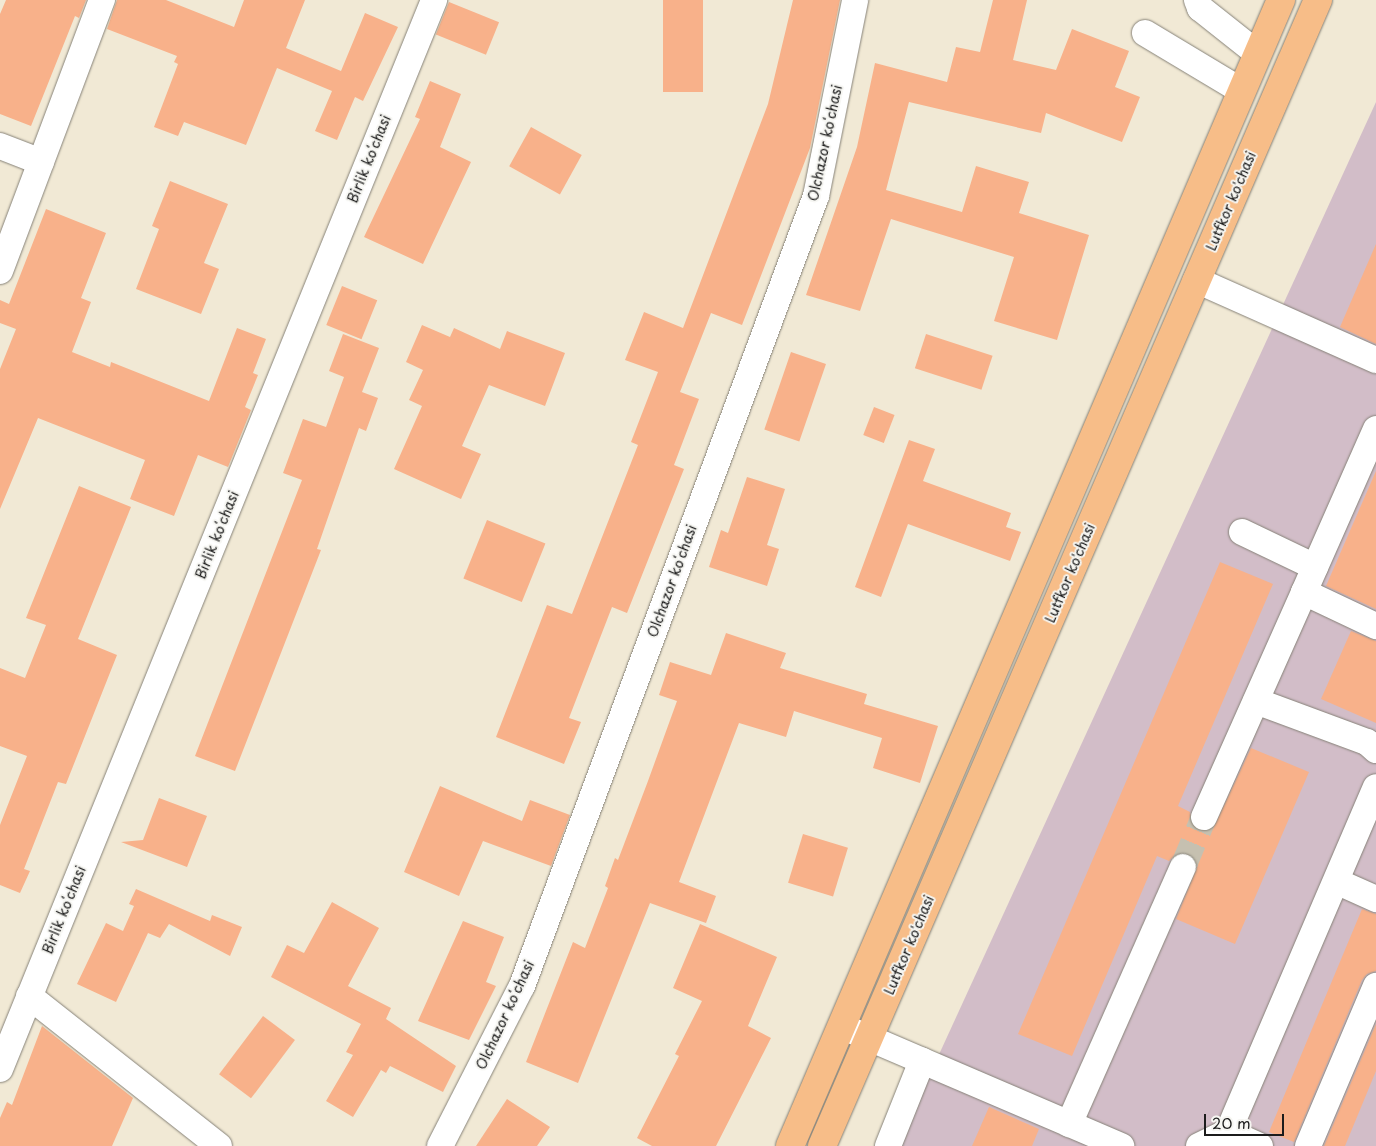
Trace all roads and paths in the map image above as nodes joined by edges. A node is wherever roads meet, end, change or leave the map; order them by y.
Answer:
1 (102, 0) edge
2 (434, 0) edge
3 (855, 0) edge
4 (1197, 0) edge
5 (1281, 0) edge
6 (1318, 0) edge
7 (1145, 33) dead end
8 (1258, 54) junction
9 (1242, 91) junction
10 (0, 146) edge
11 (41, 162) junction
12 (0, 271) edge
13 (1196, 280) junction
14 (1376, 360) edge
15 (1376, 429) edge
16 (1242, 532) dead end
17 (1315, 567) junction
18 (1304, 592) junction
19 (1376, 626) edge
20 (1256, 701) junction
21 (1376, 750) edge
22 (1376, 787) edge
23 (1204, 817) tunnel mouth
24 (1183, 867) tunnel mouth
25 (1338, 882) junction
26 (1376, 899) edge
27 (1376, 986) edge
28 (29, 996) junction
29 (841, 1026) junction
30 (868, 1038) junction
31 (922, 1061) junction
32 (0, 1070) edge
33 (1069, 1124) junction
34 (1228, 1132) junction
35 (219, 1146) edge
36 (440, 1146) edge
37 (790, 1146) edge
38 (822, 1146) edge
39 (888, 1146) edge
40 (1121, 1146) edge
41 (1199, 1146) edge
42 (1260, 1146) edge
43 (1308, 1146) edge

1 - 11 street
2 - 28 street, Birlik koʻchasi
3 - 36 street, Olchazor koʻchasi
4 - 8 street
5 - 8 main road
6 - 13 main road, Lutfkor ko'chasi
7 - 9 street
8 - 9 main road
9 - 29 main road
10 - 11 street
11 - 12 street
13 - 14 street
13 - 30 main road, Lutfkor ko'chasi
15 - 17 street
16 - 17 street
17 - 18 street
18 - 19 street
18 - 20 street
20 - 21 street
20 - 23 street
22 - 25 street
24 - 33 street
25 - 26 street
25 - 34 street
27 - 43 street
28 - 32 street, Birlik koʻchasi
28 - 35 street
29 - 30 street
29 - 37 main road
30 - 31 street
30 - 38 main road, Lutfkor ko'chasi
31 - 33 street
31 - 39 street
33 - 40 street
34 - 41 street
34 - 42 street

